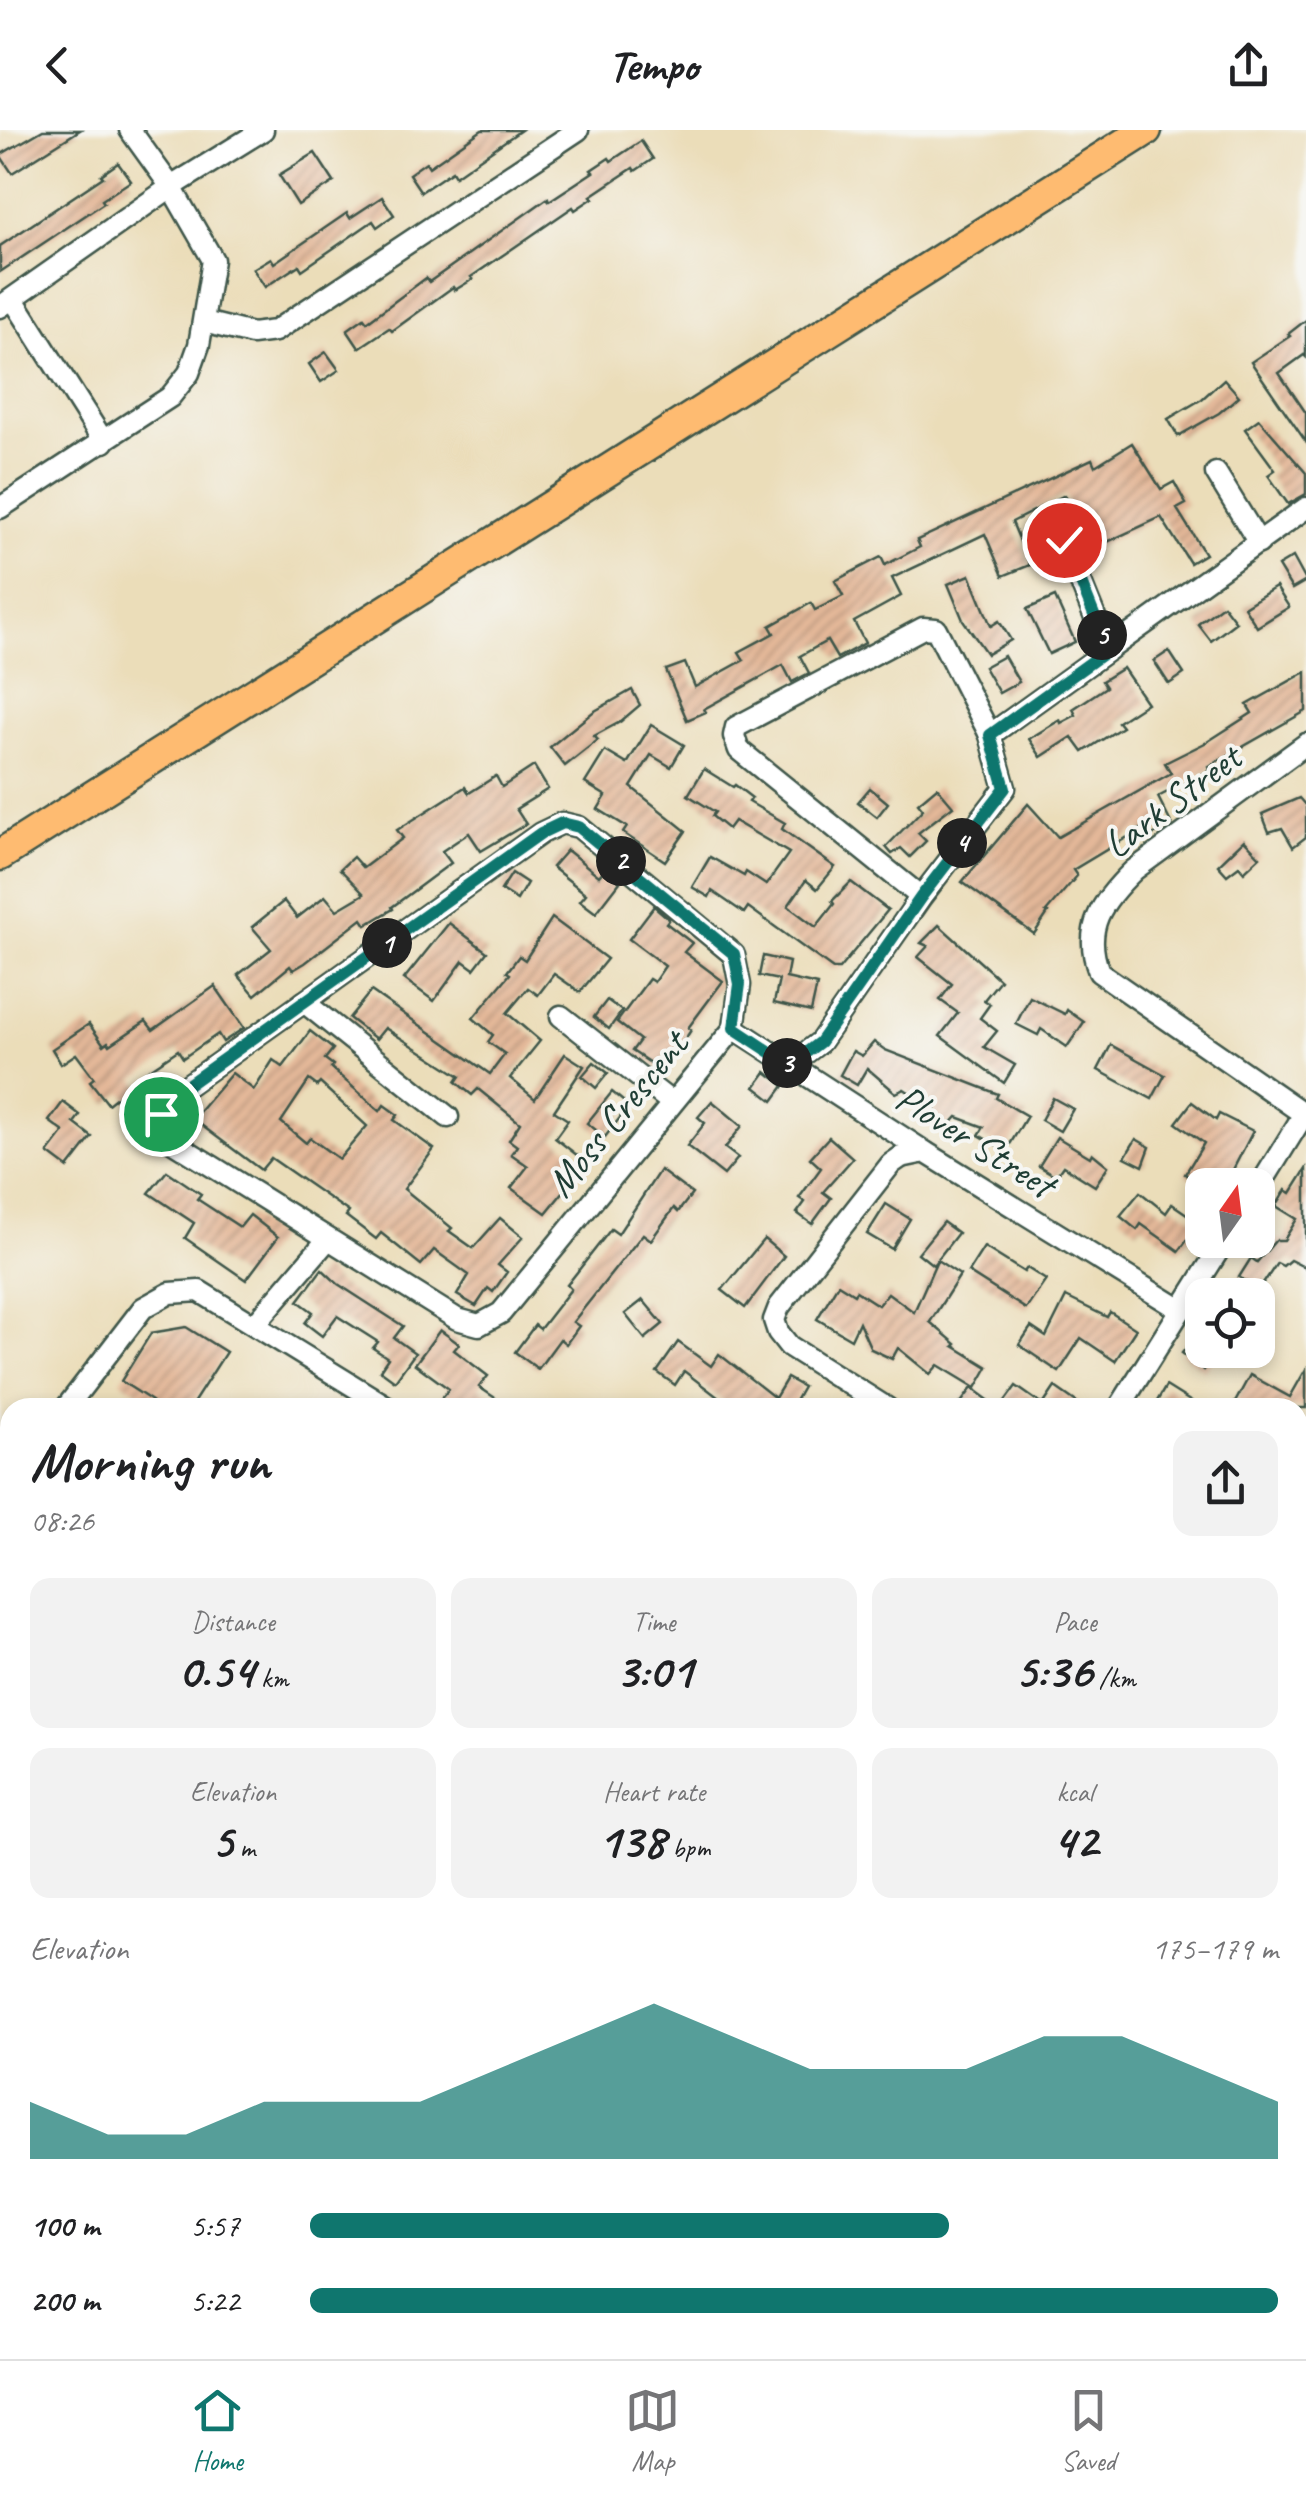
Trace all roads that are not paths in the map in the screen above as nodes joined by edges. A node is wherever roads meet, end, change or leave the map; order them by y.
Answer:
1 (130, 130) edge
2 (263, 130) edge
3 (578, 130) edge
4 (1126, 130) edge
5 (1146, 130) edge
6 (171, 187) junction
7 (7, 303) edge
8 (204, 322) junction
9 (104, 442) junction
10 (1216, 473) dead end
11 (0, 508) edge
12 (1306, 508) edge
13 (1064, 540) dead end
14 (1260, 543) junction
15 (1108, 650) junction
16 (990, 735) junction
17 (1306, 744) edge
18 (0, 840) edge
19 (0, 854) edge
20 (921, 897) junction
21 (304, 1002) junction
22 (561, 1016) dead end
23 (734, 1028) junction
24 (790, 1065) junction
25 (671, 1102) junction
26 (1305, 1113) edge
27 (448, 1116) dead end
28 (925, 1152) junction
29 (1271, 1168) edge
30 (328, 1240) junction
31 (1214, 1258) edge
32 (1181, 1310) junction
33 (255, 1324) junction
34 (74, 1398) edge
35 (373, 1398) edge
36 (871, 1398) edge
37 (1125, 1398) edge

1 - 6 street
2 - 6 street
3 - 8 street
4 - 18 highway
5 - 19 highway
6 - 7 street
6 - 8 street
7 - 9 street
8 - 9 street
9 - 11 street
10 - 14 street
12 - 14 street
13 - 15 street
14 - 15 street
15 - 16 street
16 - 20 street
16 - 20 street
17 - 26 street, Lark Street
20 - 24 street
21 - 23 street, Moss Crescent
21 - 27 street
21 - 30 street, Moss Crescent
22 - 25 street
23 - 24 street, Plover Street
23 - 25 street, Moss Crescent
24 - 28 street, Plover Street
25 - 30 street, Moss Crescent
26 - 29 street
28 - 32 street, Plover Street
28 - 36 street
30 - 33 street
31 - 32 street
32 - 37 street
33 - 34 street
33 - 35 street

